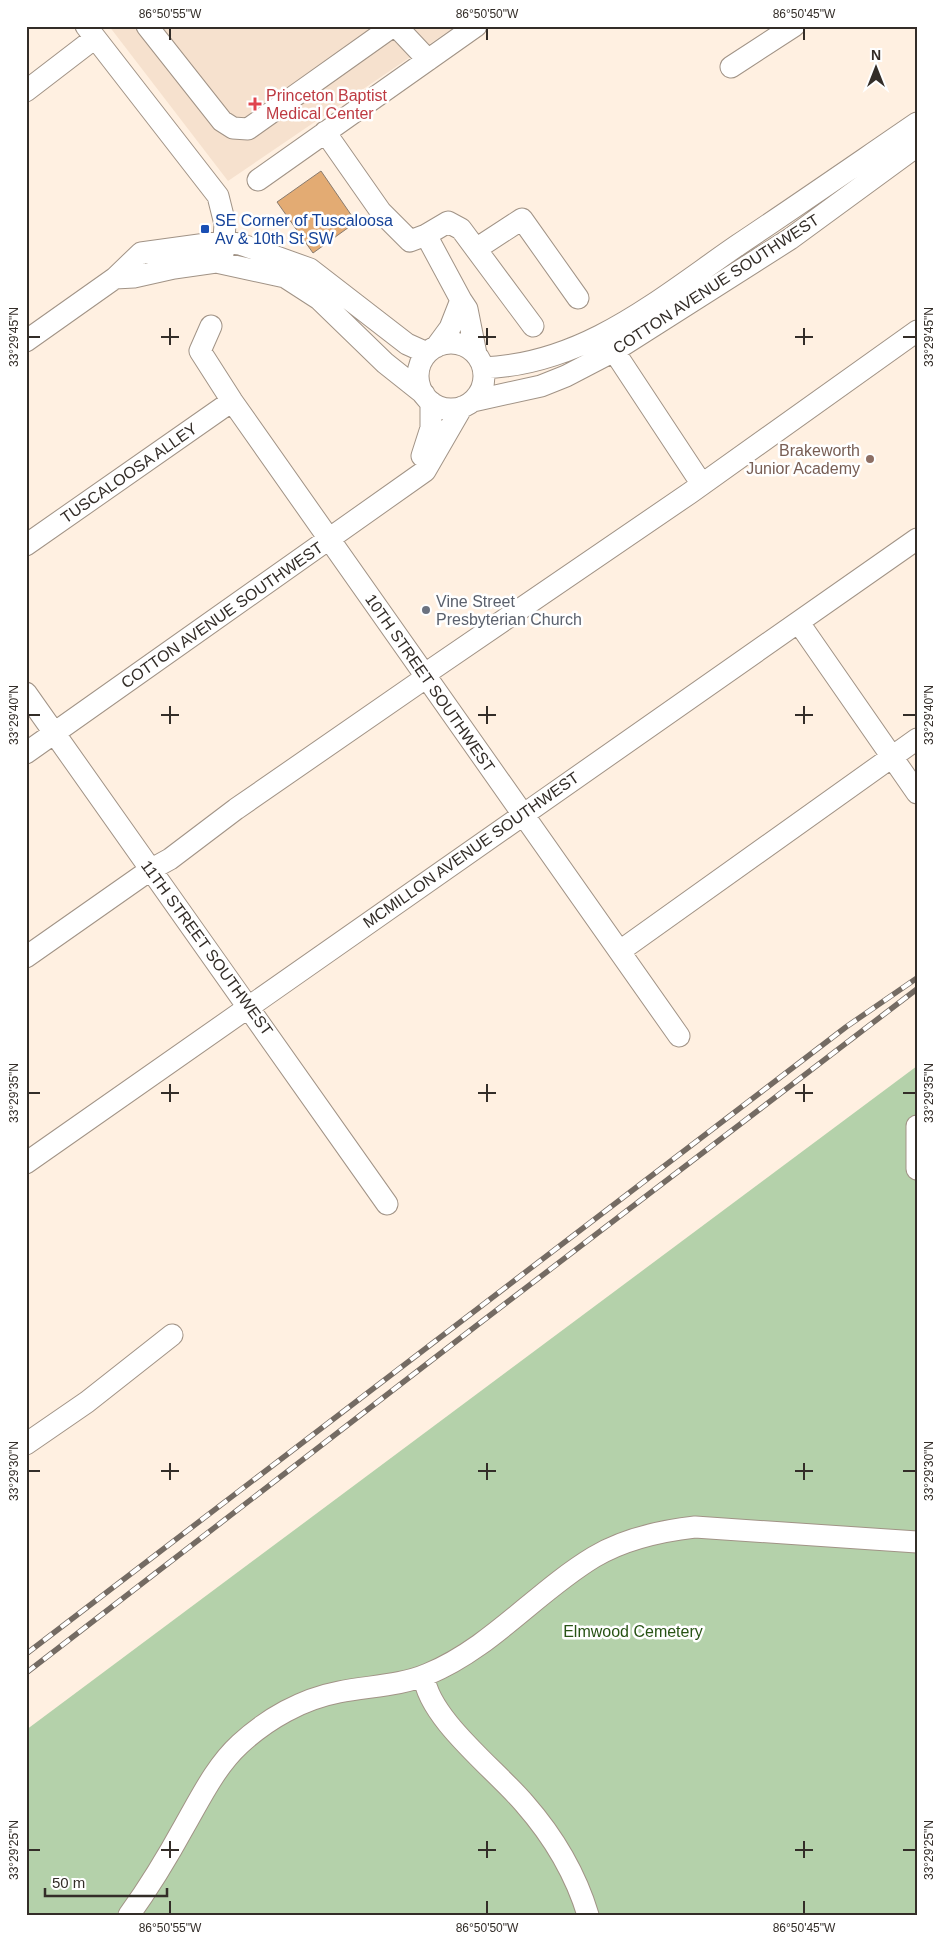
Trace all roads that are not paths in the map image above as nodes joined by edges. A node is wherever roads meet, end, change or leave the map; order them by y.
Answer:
1 (147, 26) edge
2 (394, 26) edge
3 (476, 26) edge
4 (794, 26) edge
5 (90, 32) edge
6 (428, 60) junction
7 (731, 67) dead end
8 (26, 90) edge
9 (917, 124) edge
10 (325, 132) junction
11 (917, 146) edge
12 (258, 180) dead end
13 (426, 235) junction
14 (225, 242) junction
15 (476, 249) junction
16 (222, 264) junction
17 (115, 278) junction
18 (578, 298) dead end
19 (461, 300) junction
20 (211, 326) dead end
21 (533, 326) dead end
22 (917, 331) edge
23 (26, 341) edge
24 (608, 343) junction
25 (432, 350) junction
26 (479, 361) junction
27 (427, 398) junction
28 (232, 401) junction
29 (467, 404) junction
30 (416, 476) junction
31 (701, 483) junction
32 (917, 539) edge
33 (328, 540) junction
34 (26, 545) edge
35 (799, 623) junction
36 (425, 676) junction
37 (26, 693) edge
38 (55, 733) junction
39 (917, 740) edge
40 (26, 753) edge
41 (892, 756) junction
42 (917, 793) edge
43 (522, 814) junction
44 (150, 870) junction
45 (620, 951) junction
46 (26, 957) edge
47 (248, 1005) junction
48 (679, 1036) dead end
49 (917, 1126) edge
50 (26, 1163) edge
51 (917, 1169) edge
52 (387, 1204) dead end
53 (172, 1335) dead end
54 (26, 1444) edge
55 (917, 1542) edge
56 (424, 1676) junction
57 (129, 1915) edge
58 (588, 1915) edge

1 - 2 street
2 - 6 street
3 - 6 street
4 - 7 street
5 - 8 street
5 - 14 street
6 - 10 street
9 - 24 street, COTTON AVENUE SOUTHWEST
10 - 12 street
10 - 13 street
11 - 24 street, COTTON AVENUE SOUTHWEST
13 - 15 street
13 - 19 street
14 - 16 street
14 - 17 street
14 - 25 street
15 - 18 street
15 - 21 street
16 - 17 street
16 - 27 street
17 - 23 street
19 - 25 street
19 - 26 street
20 - 28 street, 10TH STREET SOUTHWEST
22 - 31 street
24 - 26 street, COTTON AVENUE SOUTHWEST
24 - 29 street, COTTON AVENUE SOUTHWEST
24 - 31 street
25 - 26 street
25 - 27 street
26 - 29 street
27 - 29 street
27 - 30 street
28 - 33 street, 10TH STREET SOUTHWEST
28 - 34 street, TUSCALOOSA ALLEY
29 - 30 street, COTTON AVENUE SOUTHWEST
30 - 33 street, COTTON AVENUE SOUTHWEST
31 - 36 street
32 - 35 street, MCMILLON AVENUE SOUTHWEST
33 - 36 street, 10TH STREET SOUTHWEST
33 - 38 street, COTTON AVENUE SOUTHWEST
35 - 41 street
35 - 43 street, MCMILLON AVENUE SOUTHWEST
36 - 43 street, 10TH STREET SOUTHWEST
36 - 44 street
37 - 38 street, 11TH STREET SOUTHWEST
38 - 40 street, COTTON AVENUE SOUTHWEST
38 - 44 street, 11TH STREET SOUTHWEST
39 - 41 street
41 - 42 street
41 - 45 street
43 - 45 street, 10TH STREET SOUTHWEST
43 - 47 street, MCMILLON AVENUE SOUTHWEST
44 - 46 street
44 - 47 street, 11TH STREET SOUTHWEST
45 - 48 street, 10TH STREET SOUTHWEST
47 - 50 street, MCMILLON AVENUE SOUTHWEST
47 - 52 street, 11TH STREET SOUTHWEST
49 - 51 street
53 - 54 street
55 - 56 street
56 - 57 street
56 - 58 street

